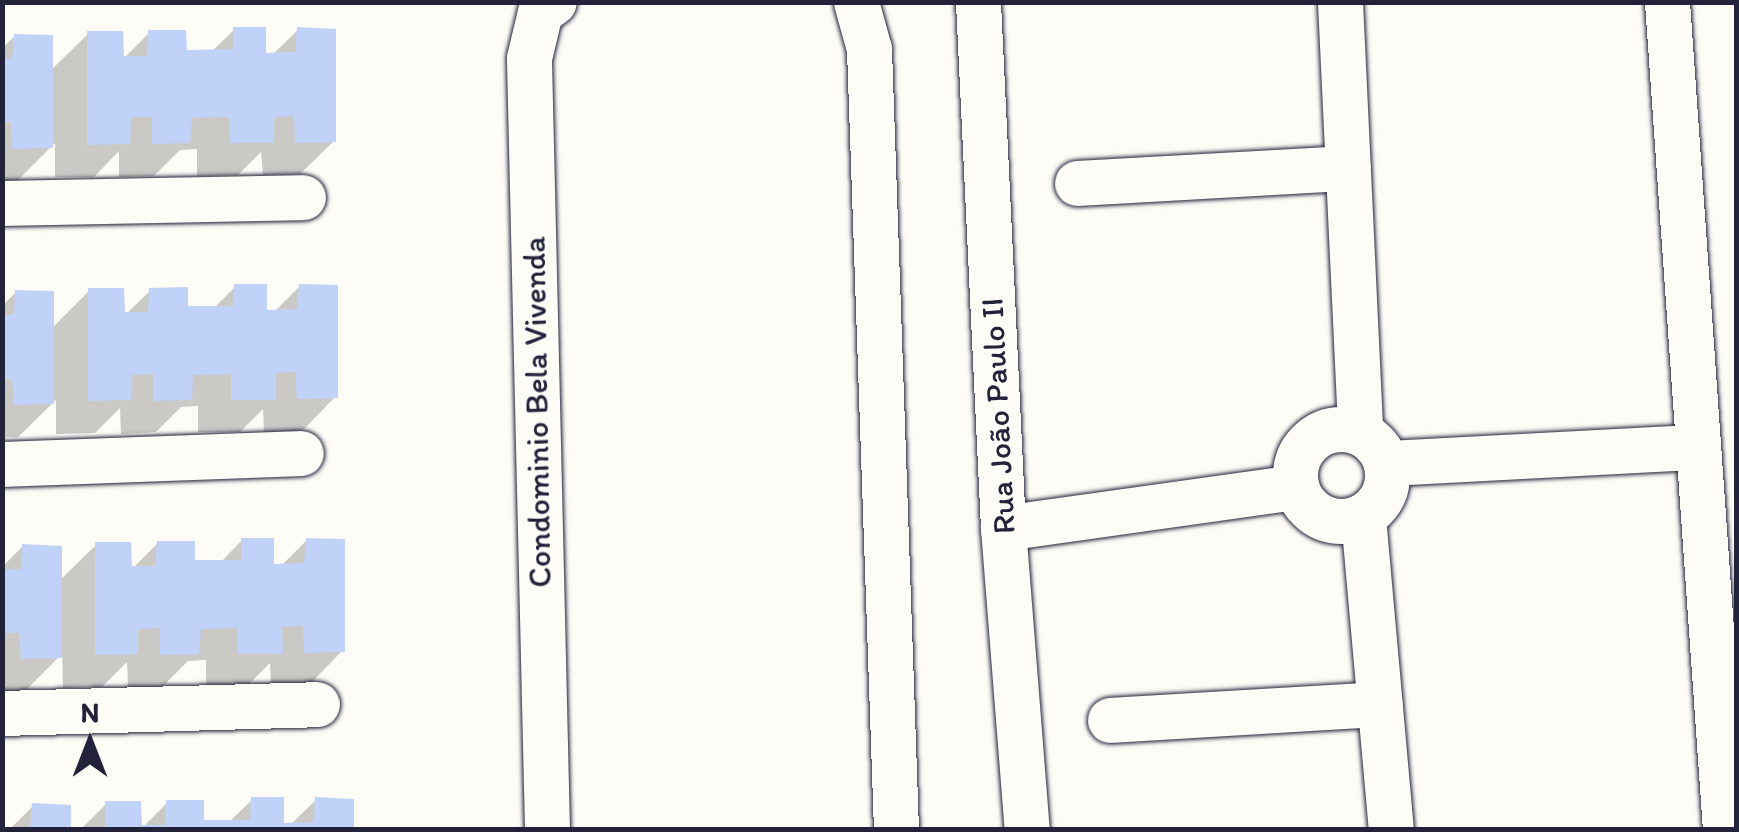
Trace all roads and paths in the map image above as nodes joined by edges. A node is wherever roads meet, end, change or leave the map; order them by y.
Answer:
1 (554, 2) edge
2 (856, 2) edge
3 (978, 2) edge
4 (1340, 2) edge
5 (1667, 2) edge
6 (1348, 168) junction
7 (1077, 182) dead end
8 (303, 198) dead end
9 (2, 203) edge
10 (1694, 447) junction
11 (1373, 448) junction
12 (301, 453) dead end
13 (2, 464) edge
14 (1296, 488) junction
15 (1363, 516) junction
16 (1003, 528) junction
17 (318, 704) dead end
18 (1380, 704) junction
19 (2, 714) edge
20 (1110, 720) dead end
21 (547, 830) edge
22 (896, 830) edge
23 (1027, 830) edge
24 (1392, 830) edge
25 (1725, 830) edge

1 - 21 street, Condominio Bela Vivenda
2 - 22 street
3 - 16 street, Rua João Paulo II
4 - 6 street
5 - 10 street
6 - 7 street
6 - 11 street
8 - 9 street
10 - 11 street
10 - 25 street
11 - 14 street
11 - 15 street
12 - 13 street
14 - 15 street
14 - 16 street
15 - 18 street
16 - 23 street, Rua João Paulo II
17 - 19 street
18 - 20 street
18 - 24 street

